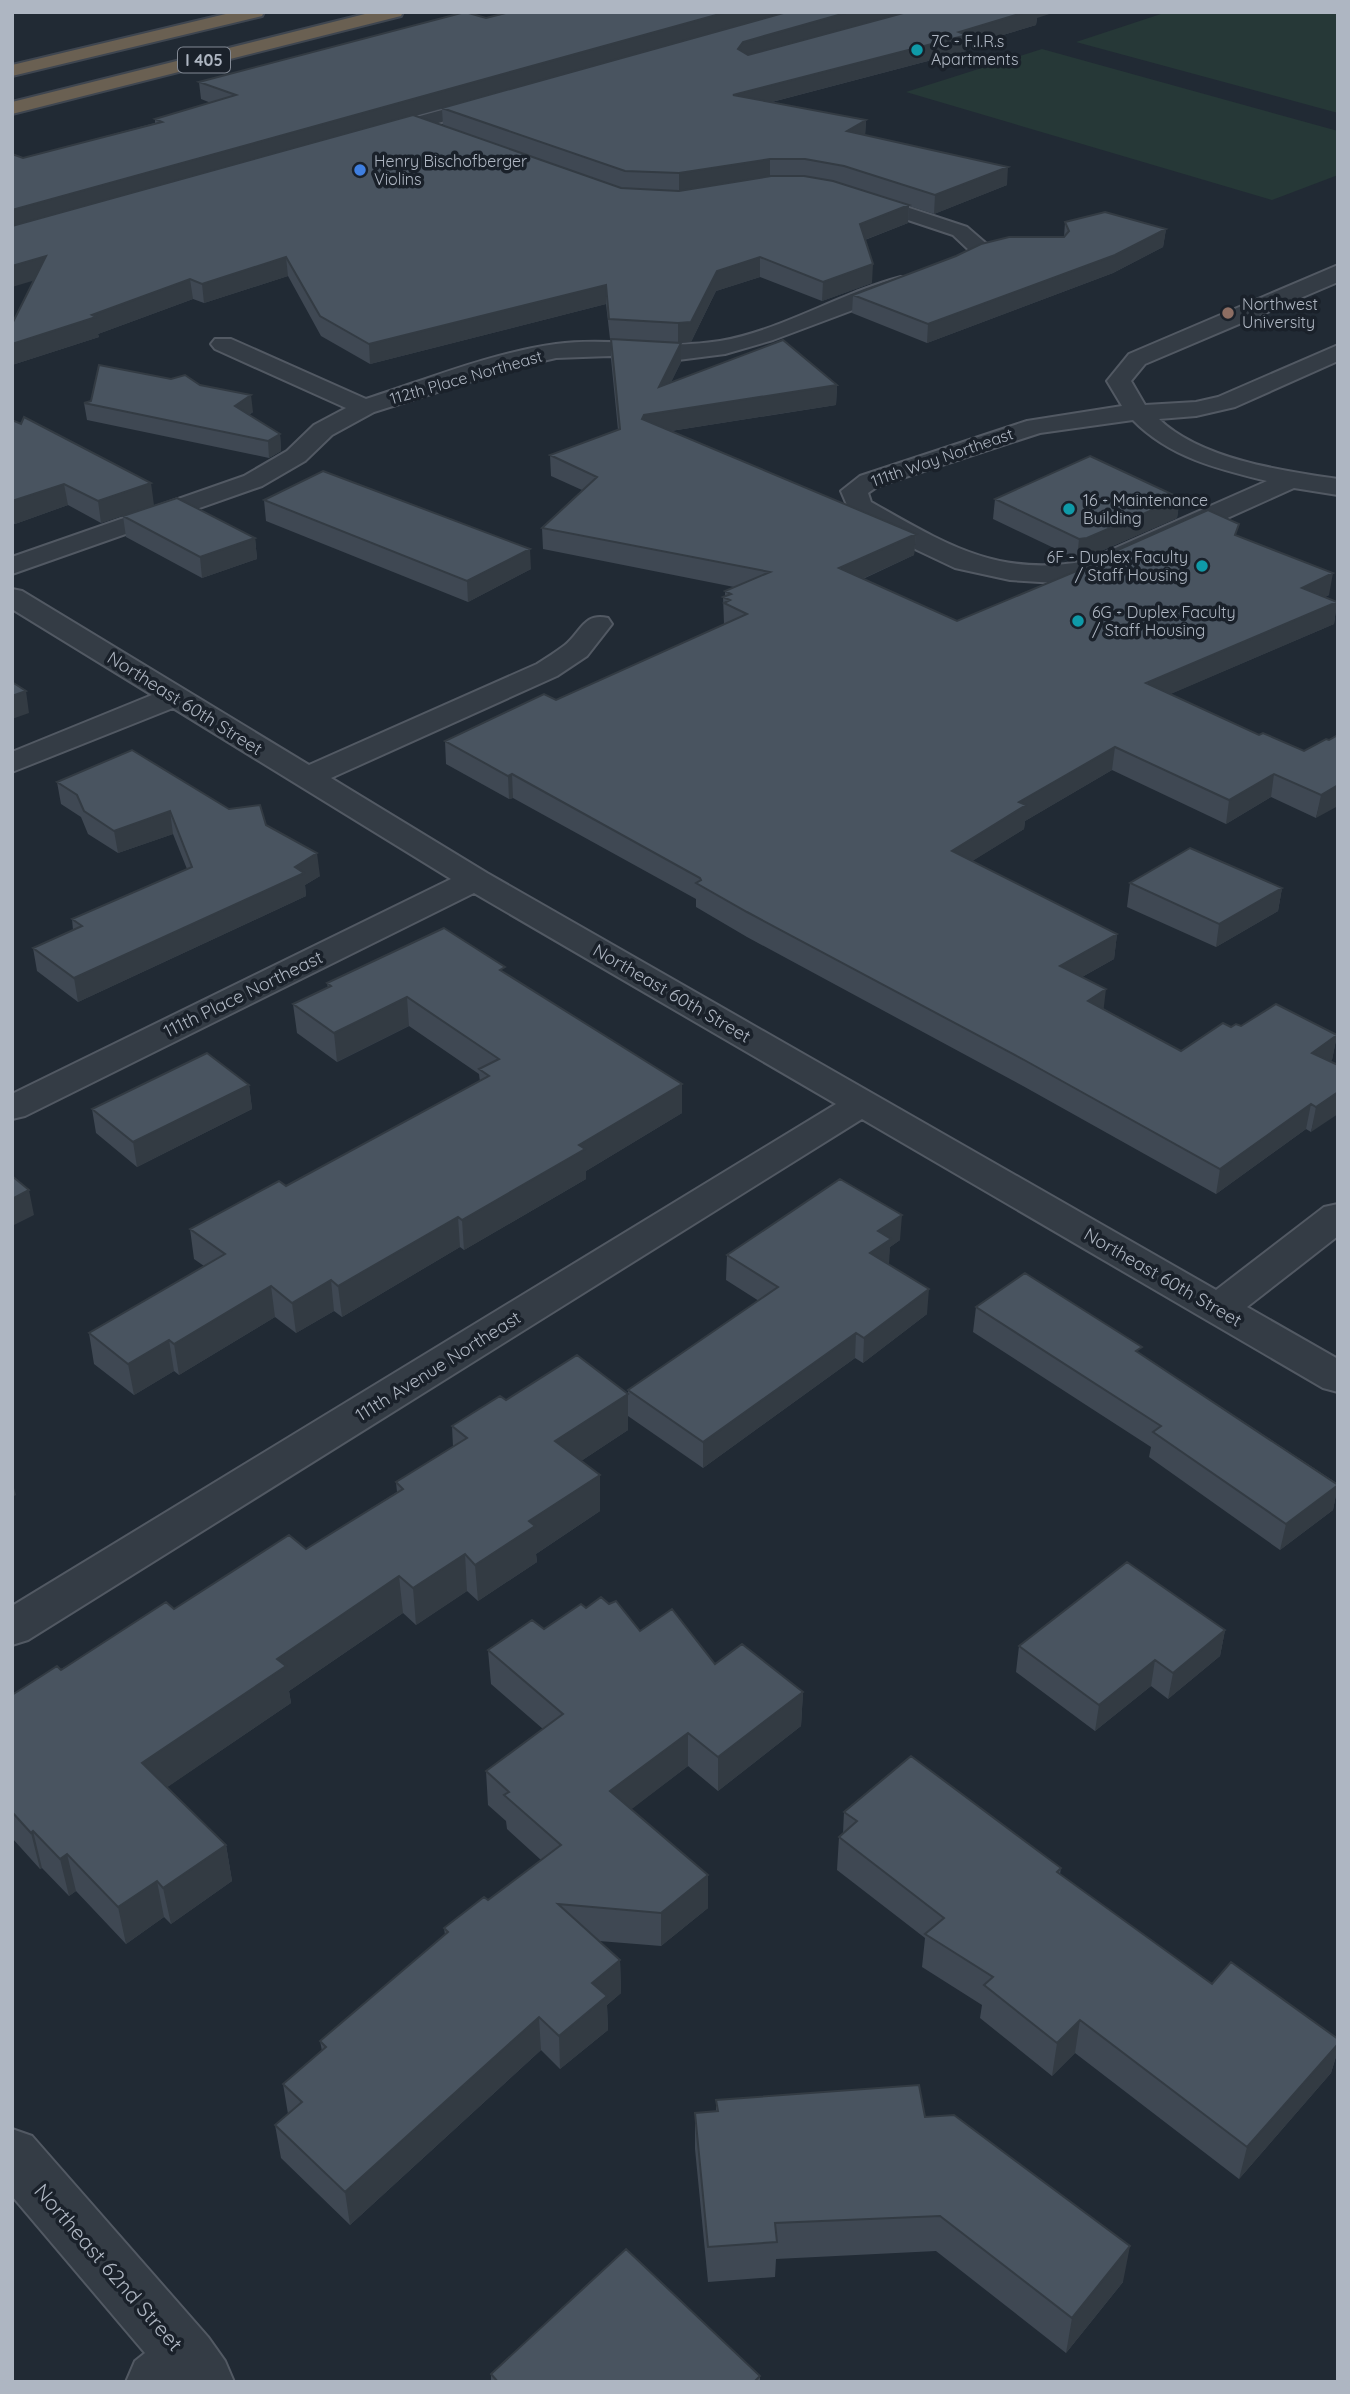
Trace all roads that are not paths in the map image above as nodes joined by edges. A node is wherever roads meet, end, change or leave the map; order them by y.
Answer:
1 (256, 12) edge
2 (395, 12) edge
3 (12, 71) edge
4 (508, 98) edge
5 (12, 107) edge
6 (414, 124) junction
7 (452, 137) edge
8 (360, 139) edge
9 (845, 193) edge
10 (978, 246) junction
11 (1003, 246) edge
12 (958, 261) edge
13 (1338, 271) edge
14 (920, 276) edge
15 (223, 344) dead end
16 (1338, 352) edge
17 (365, 407) junction
18 (1138, 412) junction
19 (1291, 480) junction
20 (1338, 487) edge
21 (12, 566) edge
22 (12, 597) edge
23 (598, 624) dead end
24 (174, 696) junction
25 (12, 763) edge
26 (306, 778) junction
27 (475, 880) junction
28 (863, 1103) junction
29 (12, 1108) edge
30 (1338, 1216) edge
31 (1218, 1309) junction
32 (1338, 1378) edge
33 (12, 1628) edge
34 (12, 2154) edge
35 (182, 2374) edge

1 - 3 highway, I 405
2 - 5 highway, I 405
4 - 6 street
6 - 7 street
6 - 8 street
9 - 10 street
10 - 11 street
10 - 12 street
13 - 18 street
14 - 17 street, 112th Place Northeast
15 - 17 street
16 - 18 street, 111th Way Northeast
17 - 21 street, 112th Place Northeast
18 - 19 street
18 - 19 street, 111th Way Northeast
19 - 20 street
22 - 24 street, Northeast 60th Street
23 - 26 street
24 - 25 street
24 - 26 street, Northeast 60th Street
26 - 27 street, Northeast 60th Street
27 - 28 street, Northeast 60th Street
27 - 29 street, 111th Place Northeast
28 - 31 street, Northeast 60th Street
28 - 33 street, 111th Avenue Northeast
30 - 31 street
31 - 32 street, Northeast 60th Street
34 - 35 street, Northeast 62nd Street

